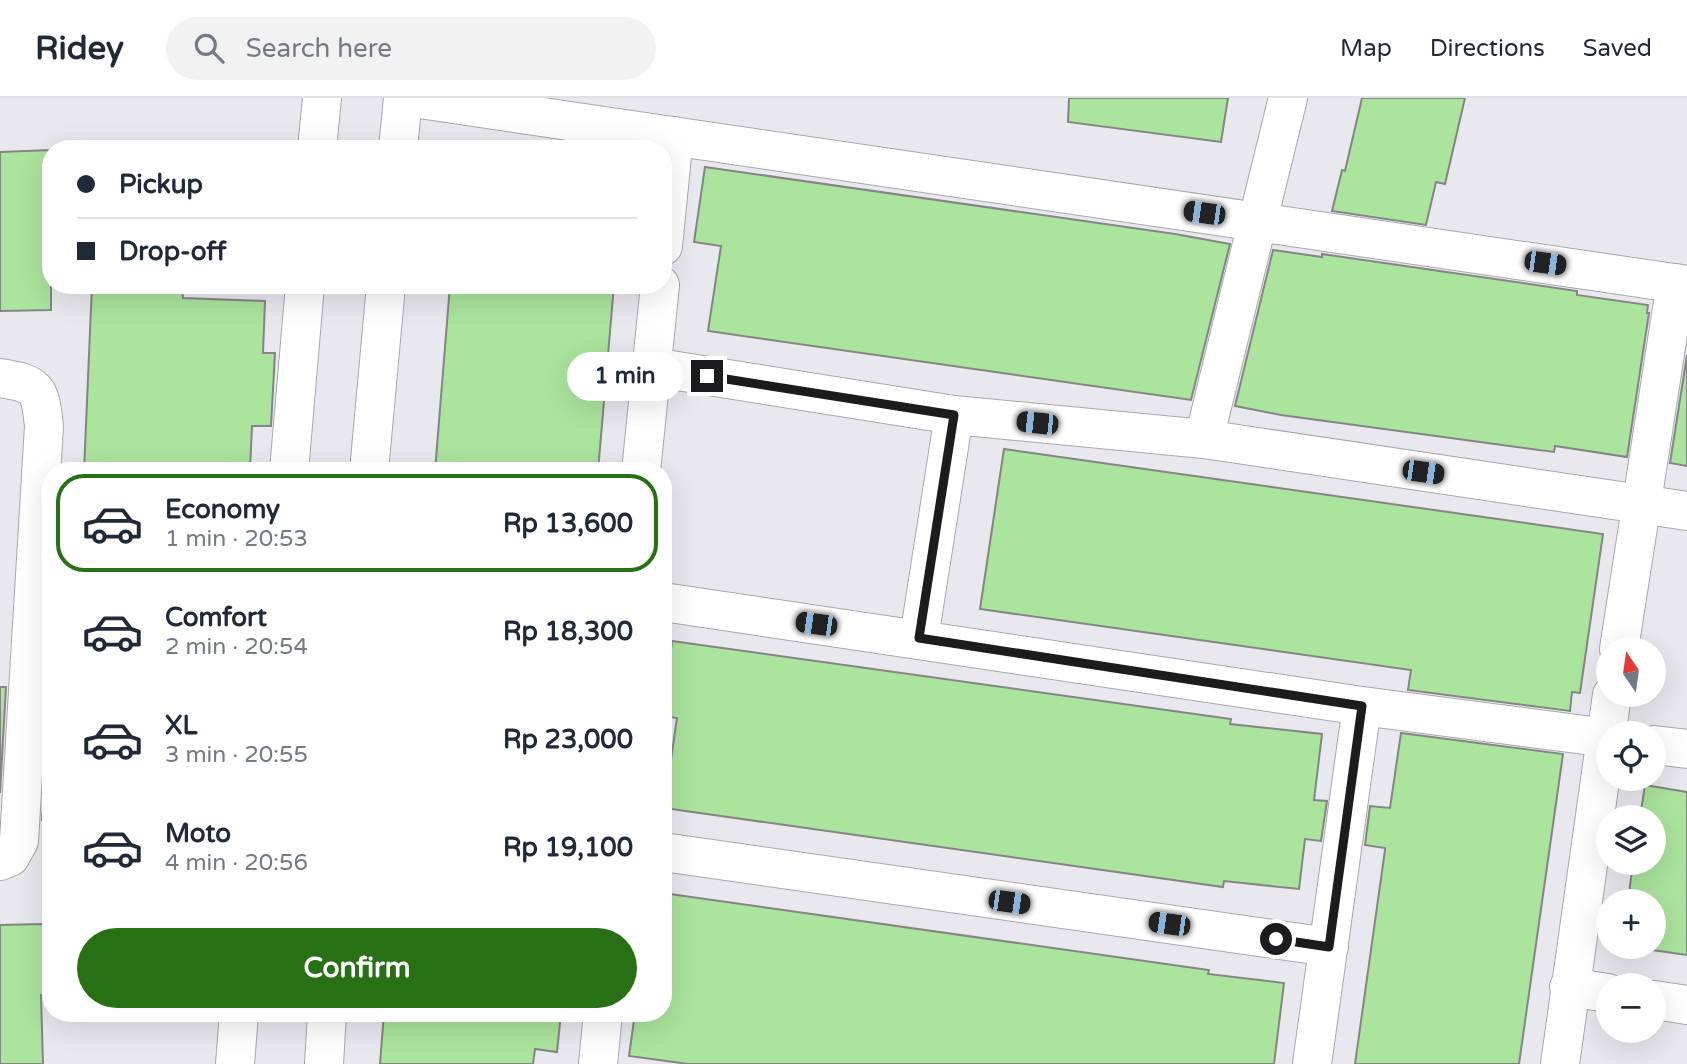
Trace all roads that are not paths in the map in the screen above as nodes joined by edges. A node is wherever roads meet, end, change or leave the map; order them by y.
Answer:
1 (322, 98) edge
2 (403, 98) edge
3 (412, 98) edge
4 (1288, 98) edge
5 (674, 136) junction
6 (318, 140) edge
7 (399, 140) edge
8 (672, 156) edge
9 (1257, 220) junction
10 (1681, 284) edge
11 (304, 294) edge
12 (385, 294) edge
13 (659, 294) edge
14 (652, 367) junction
15 (0, 378) edge
16 (954, 415) junction
17 (1204, 439) junction
18 (290, 462) edge
19 (370, 462) edge
20 (642, 462) edge
21 (1642, 505) junction
22 (1687, 511) edge
23 (672, 602) edge
24 (17, 617) edge
25 (1621, 637) edge
26 (919, 638) junction
27 (1362, 706) junction
28 (1596, 737) edge
29 (1666, 746) edge
30 (1687, 749) edge
31 (1599, 791) edge
32 (672, 853) edge
33 (0, 861) edge
34 (1329, 947) junction
35 (1569, 987) junction
36 (1596, 991) edge
37 (1666, 1001) edge
38 (1687, 1004) edge
39 (239, 1022) edge
40 (326, 1022) edge
41 (602, 1022) edge
42 (235, 1064) edge
43 (324, 1064) edge
44 (598, 1064) edge
45 (1312, 1064) edge
46 (1560, 1064) edge

1 - 6 street
2 - 7 street
3 - 5 street
4 - 9 street
5 - 8 street
5 - 9 street
9 - 10 street
9 - 17 street
10 - 21 street
11 - 18 street
12 - 19 street
13 - 14 street
14 - 16 street
14 - 20 street
15 - 24 street
16 - 17 street
16 - 26 street
17 - 21 street
21 - 22 street
21 - 25 street
23 - 26 street
24 - 33 street
26 - 27 street
27 - 28 street
27 - 34 street
29 - 30 street
31 - 35 street
32 - 34 street
34 - 45 street
35 - 36 street
35 - 46 street
37 - 38 street
39 - 42 street
40 - 43 street
41 - 44 street

